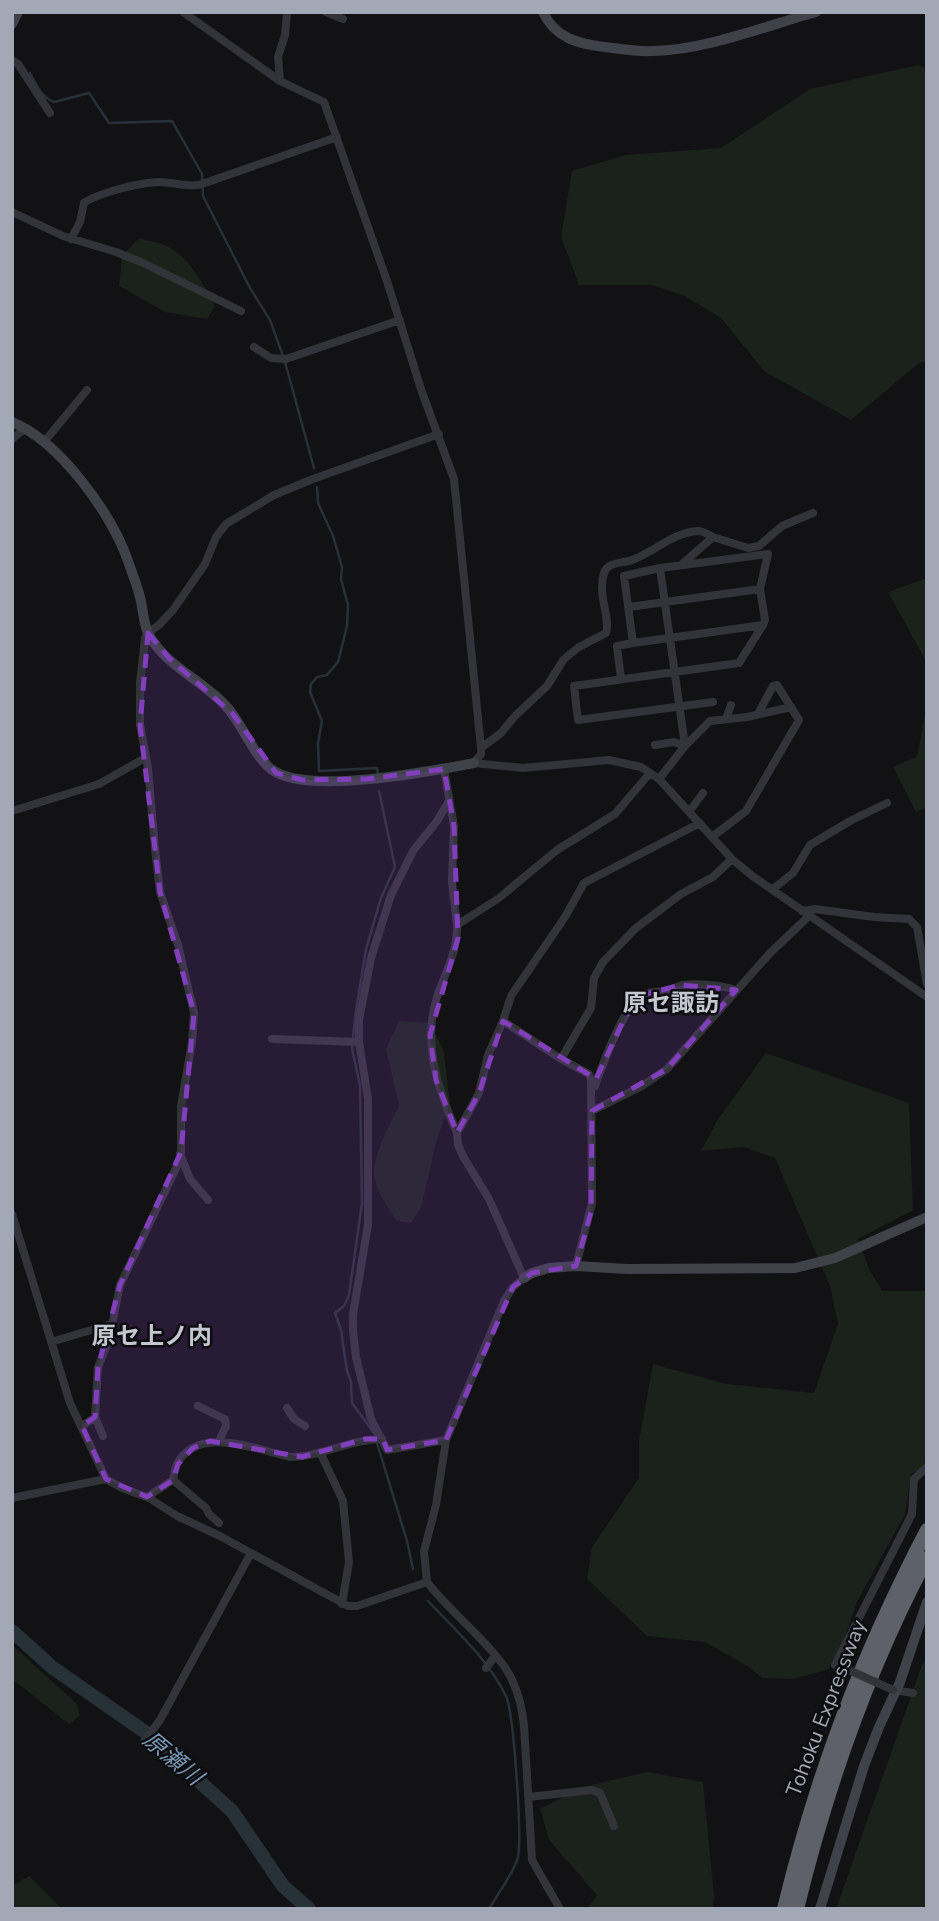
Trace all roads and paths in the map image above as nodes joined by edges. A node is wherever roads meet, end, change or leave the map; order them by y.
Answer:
1 (18, 12) edge
2 (183, 12) edge
3 (287, 12) edge
4 (326, 12) edge
5 (543, 12) edge
6 (816, 12) edge
7 (343, 19) dead end
8 (12, 23) edge
9 (12, 60) edge
10 (280, 81) junction
11 (50, 113) dead end
12 (337, 137) junction
13 (12, 212) edge
14 (71, 239) junction
15 (241, 311) dead end
16 (400, 320) junction
17 (254, 347) dead end
18 (87, 390) dead end
19 (12, 422) edge
20 (26, 428) junction
21 (439, 434) junction
22 (12, 439) edge
23 (44, 442) junction
24 (813, 513) dead end
25 (713, 537) junction
26 (681, 565) junction
27 (660, 568) junction
28 (760, 589) junction
29 (666, 602) junction
30 (629, 607) junction
31 (763, 625) junction
32 (148, 632) junction
33 (671, 638) junction
34 (634, 643) junction
35 (674, 673) junction
36 (621, 679) junction
37 (713, 702) dead end
38 (731, 705) dead end
39 (680, 707) junction
40 (791, 707) junction
41 (758, 714) junction
42 (726, 719) junction
43 (655, 745) dead end
44 (685, 746) junction
45 (481, 748) junction
46 (145, 758) junction
47 (474, 763) junction
48 (444, 769) junction
49 (650, 773) junction
50 (659, 779) junction
51 (703, 793) dead end
52 (449, 800) junction
53 (887, 803) dead end
54 (12, 811) edge
55 (689, 812) junction
56 (700, 823) junction
57 (712, 837) junction
58 (732, 859) junction
59 (774, 889) junction
60 (805, 914) junction
61 (457, 925) junction
62 (927, 984) edge
63 (736, 990) junction
64 (927, 997) edge
65 (503, 1021) junction
66 (272, 1038) dead end
67 (355, 1042) junction
68 (561, 1059) junction
69 (592, 1088) junction
70 (592, 1111) junction
71 (457, 1133) junction
72 (180, 1154) junction
73 (208, 1200) dead end
74 (12, 1214) edge
75 (927, 1217) edge
76 (16, 1242) edge
77 (576, 1266) junction
78 (524, 1278) junction
79 (111, 1324) junction
80 (51, 1342) junction
81 (198, 1406) dead end
82 (287, 1408) dead end
83 (95, 1417) junction
84 (82, 1426) junction
85 (305, 1426) dead end
86 (103, 1436) dead end
87 (382, 1439) junction
88 (446, 1440) junction
89 (219, 1441) junction
90 (320, 1452) junction
91 (927, 1467) edge
92 (106, 1479) junction
93 (173, 1480) junction
94 (147, 1497) junction
95 (12, 1498) edge
96 (209, 1514) junction
97 (219, 1523) dead end
98 (201, 1527) junction
99 (927, 1530) edge
100 (251, 1553) junction
101 (927, 1558) edge
102 (427, 1582) junction
103 (927, 1602) edge
104 (342, 1604) junction
105 (895, 1690) junction
106 (913, 1693) dead end
107 (143, 1743) dead end
108 (528, 1797) junction
109 (614, 1826) dead end
110 (561, 1909) edge
111 (784, 1909) edge
112 (797, 1909) edge
113 (820, 1909) edge

1 - 8 street
2 - 10 street
3 - 10 street
4 - 7 street
5 - 6 street
9 - 11 street
10 - 12 street
12 - 14 street
12 - 16 street
13 - 14 street
14 - 15 street
16 - 17 street
16 - 21 street
18 - 23 street
19 - 20 street
20 - 22 street
20 - 23 street
21 - 32 street
21 - 45 street
23 - 32 street
24 - 25 street
25 - 26 street
25 - 45 street
26 - 27 street
26 - 28 street
27 - 29 street
27 - 30 street
28 - 29 street
28 - 31 street
29 - 30 street
29 - 33 street
30 - 34 street
31 - 33 street
31 - 35 street
32 - 46 street
32 - 48 street
33 - 34 street
33 - 35 street
34 - 36 street
35 - 36 street
35 - 39 street
36 - 39 street
37 - 39 street
38 - 42 street
39 - 44 street
40 - 41 street
40 - 41 street
40 - 57 street
41 - 42 street
42 - 44 street
43 - 44 street
44 - 50 street
45 - 47 street
46 - 54 street
46 - 72 street
47 - 48 street
47 - 49 street
48 - 52 street
49 - 50 street
49 - 61 street
50 - 55 street
51 - 55 street
52 - 61 street
52 - 67 street
53 - 59 street
55 - 56 street
56 - 57 street
56 - 65 street
57 - 58 street
58 - 59 street
58 - 68 street
59 - 60 street
60 - 62 street
60 - 63 street
60 - 64 street
61 - 71 street
63 - 69 street
63 - 70 street
65 - 68 street
65 - 71 street
66 - 67 street
67 - 87 street
68 - 69 street
69 - 70 street
70 - 77 street
71 - 78 street
72 - 73 street
72 - 79 street
74 - 76 street
75 - 77 street
76 - 80 street
77 - 78 street
78 - 88 street
79 - 80 street
79 - 83 street
80 - 84 street
81 - 89 street
82 - 85 street
83 - 84 street
83 - 86 street
84 - 92 street
87 - 88 street
87 - 90 street
88 - 102 street
89 - 90 street
89 - 93 street
90 - 104 street
91 - 105 street, bridge
92 - 94 street
92 - 95 street
93 - 94 street
93 - 96 street
94 - 98 street
96 - 97 street
96 - 98 street
98 - 100 street
99 - 111 highway, Tohoku Expressway
100 - 104 street
100 - 107 street
101 - 112 highway, Tohoku Expressway
102 - 104 street
102 - 108 street
103 - 105 street
105 - 106 street
105 - 113 street
108 - 109 street
108 - 110 street

